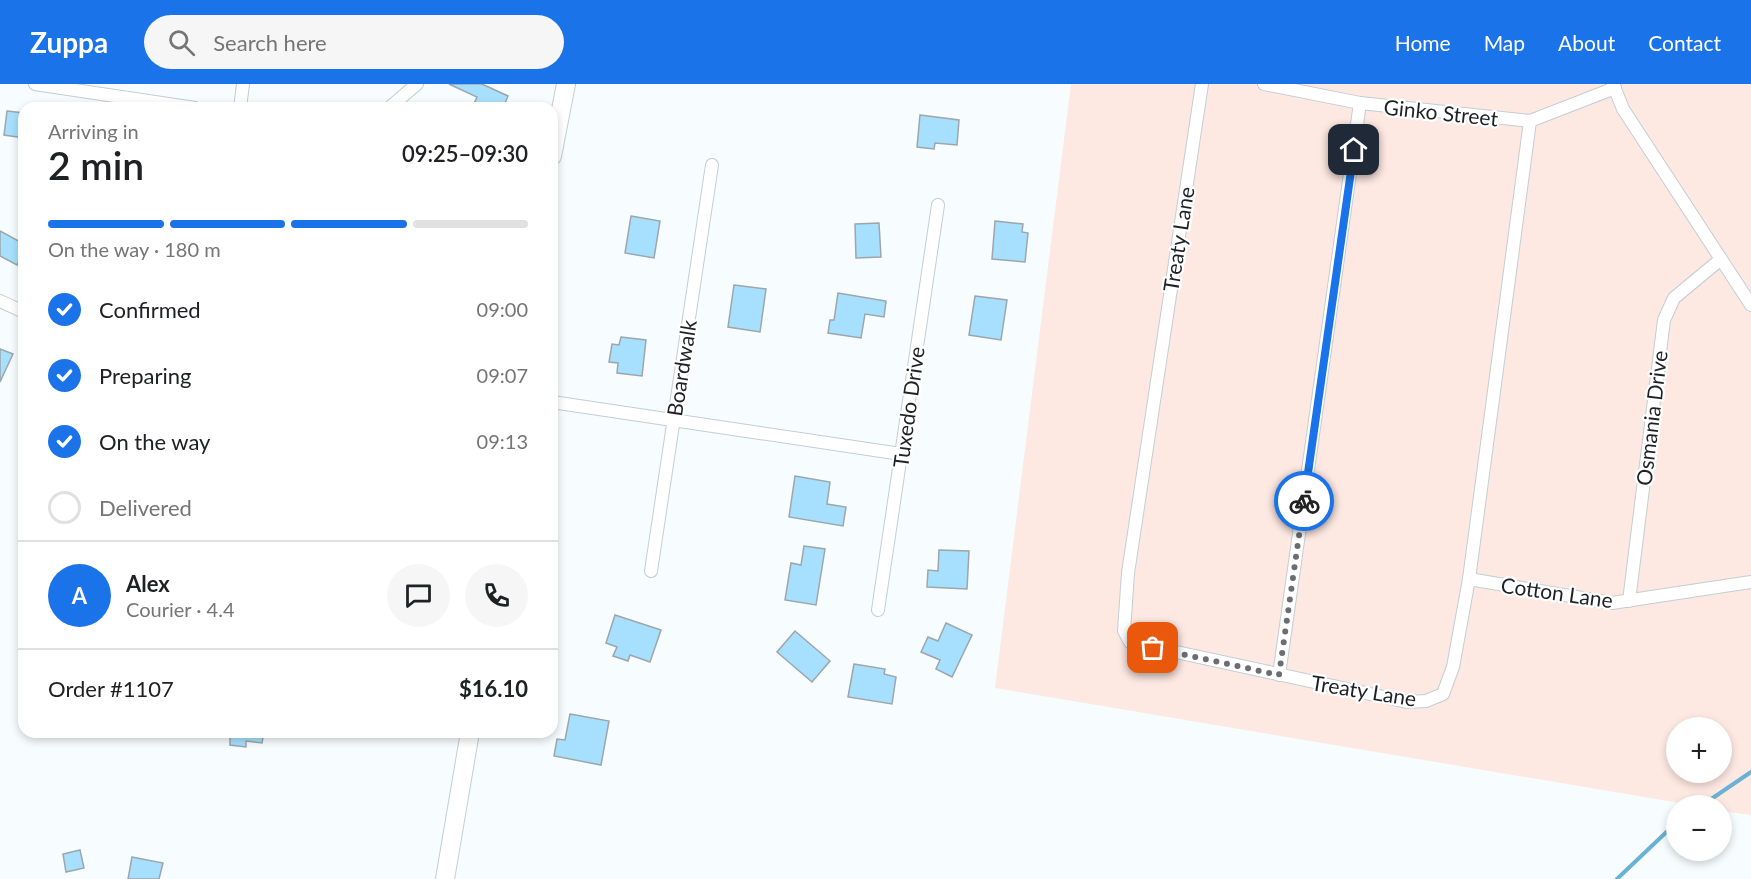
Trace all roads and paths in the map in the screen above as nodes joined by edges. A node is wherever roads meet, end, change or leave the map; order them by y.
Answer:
1 (35, 84) edge
2 (243, 84) edge
3 (417, 84) edge
4 (566, 84) edge
5 (1202, 84) edge
6 (1264, 84) edge
7 (1614, 86) edge
8 (155, 102) edge
9 (241, 102) edge
10 (396, 102) edge
11 (1360, 103) junction
12 (1530, 121) junction
13 (558, 125) edge
14 (712, 165) dead end
15 (938, 205) dead end
16 (1721, 259) junction
17 (0, 301) edge
18 (1751, 305) edge
19 (18, 309) edge
20 (558, 403) edge
21 (673, 420) junction
22 (901, 454) junction
23 (651, 571) dead end
24 (1469, 579) junction
25 (1751, 582) edge
26 (1629, 601) junction
27 (878, 610) dead end
28 (1279, 675) junction
29 (469, 738) edge
30 (445, 879) edge

1 - 8 street
2 - 9 street
3 - 10 street
4 - 13 street
5 - 28 street, Treaty Lane
6 - 11 street, Ginko Street
7 - 12 street, Ginko Street
7 - 16 street
11 - 12 street, Ginko Street
11 - 28 street
12 - 24 street, Treaty Lane
14 - 21 street, Boardwalk
15 - 22 street, Tuxedo Drive
16 - 18 street
16 - 26 street, Osmania Drive
17 - 19 street
20 - 21 street
21 - 22 street
21 - 23 street, Boardwalk
22 - 27 street, Tuxedo Drive
24 - 26 street, Cotton Lane
24 - 28 street, Treaty Lane
25 - 26 street, Cotton Lane
29 - 30 street

